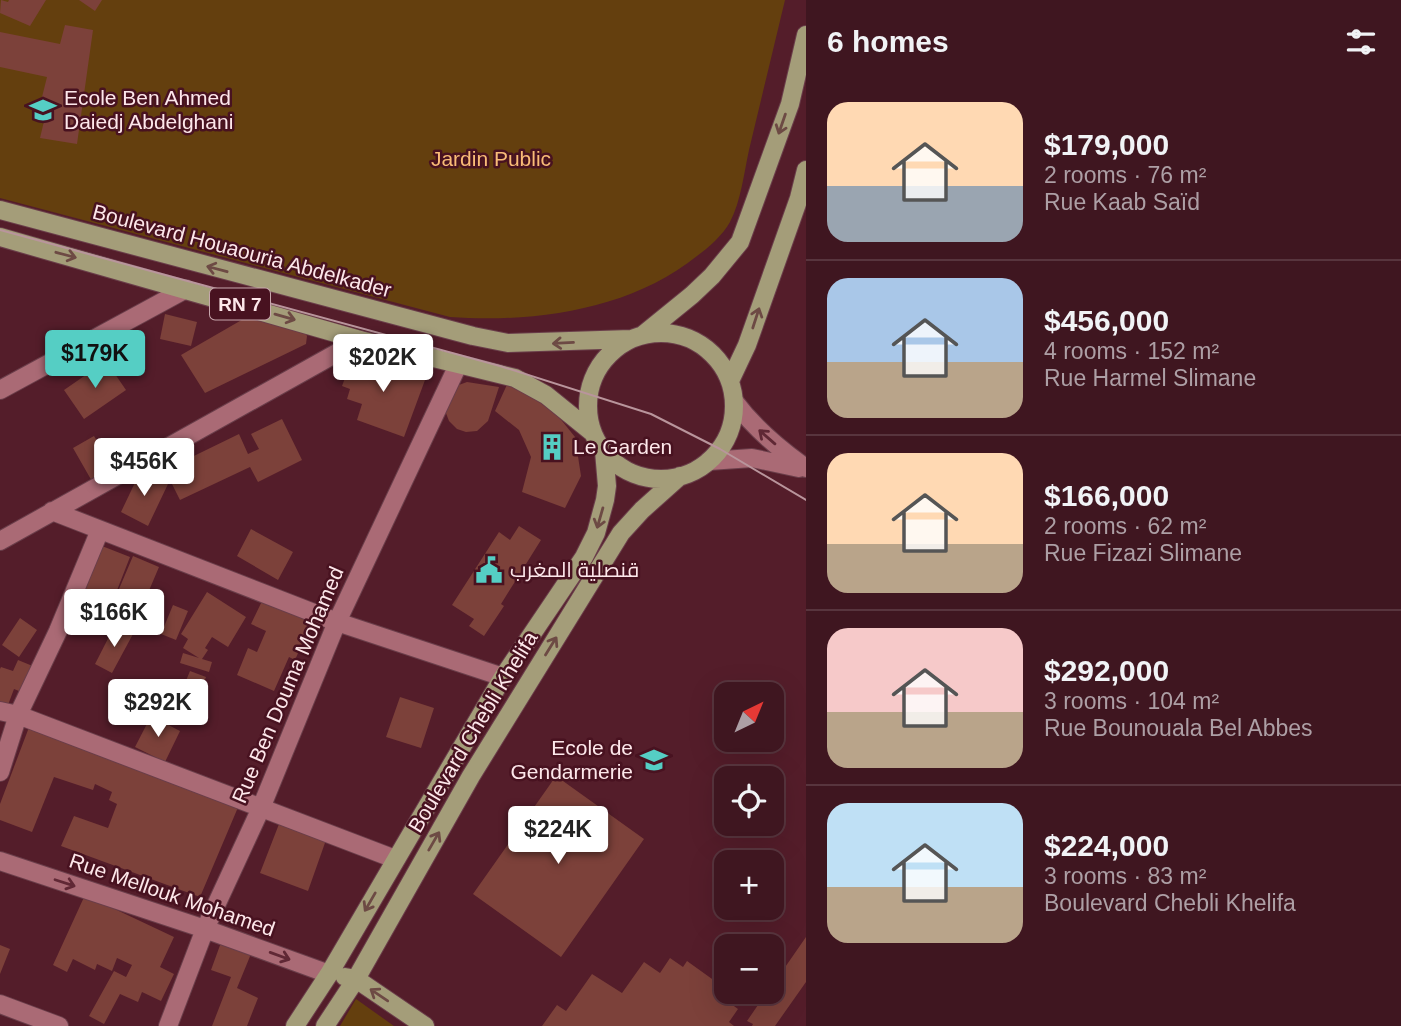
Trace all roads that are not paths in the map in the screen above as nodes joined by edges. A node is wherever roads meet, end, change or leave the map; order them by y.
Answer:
1 (806, 35) edge
2 (800, 79) edge
3 (806, 170) edge
4 (0, 210) edge
5 (0, 237) edge
6 (186, 289) junction
7 (638, 336) junction
8 (360, 340) junction
9 (458, 365) junction
10 (730, 381) junction
11 (0, 390) edge
12 (734, 401) junction
13 (593, 433) junction
14 (604, 451) junction
15 (709, 461) junction
16 (806, 470) edge
17 (680, 476) junction
18 (52, 511) junction
19 (100, 530) junction
20 (0, 541) edge
21 (337, 622) junction
22 (503, 677) junction
23 (9, 713) edge
24 (0, 772) edge
25 (261, 808) junction
26 (395, 859) junction
27 (0, 861) edge
28 (205, 929) junction
29 (329, 974) junction
30 (356, 979) junction
31 (0, 1004) edge
32 (59, 1026) edge
33 (168, 1026) edge
34 (295, 1026) edge
35 (325, 1026) edge
36 (425, 1026) edge

1 - 2 main road
2 -> 7 main road
10 -> 3 main road
7 -> 4 main road, Boulevard Houaouria Abdelkader / RN 7
5 -> 6 main road, RN 7
6 -> 8 main road, RN 7
6 - 11 street
7 - 10 main road
7 - 13 main road
8 - 9 main road, RN 7
8 - 18 street
9 - 13 main road, RN 7
9 - 21 street, Rue Ben Douma Mohamed
10 - 12 main road
12 - 15 main road
16 -> 12 street
13 - 14 main road
14 - 17 main road
14 -> 22 main road
15 - 16 street
15 - 17 main road
30 -> 17 main road, Boulevard Chebli Khelifa
18 - 19 street
18 - 20 street
19 - 21 street
19 - 23 street
21 - 22 street
21 - 25 street, Rue Ben Douma Mohamed
22 - 26 main road
23 - 24 street
23 - 25 street
25 - 26 street
25 - 28 street, Rue Ben Douma Mohamed
26 -> 29 main road
27 -> 28 street, Rue Mellouk Mohamed
28 -> 29 street, Rue Mellouk Mohamed
28 - 33 street, Rue Ben Douma Mohamed
29 - 30 main road
29 - 34 main road
30 - 35 main road, Boulevard Chebli Khelifa
36 -> 30 main road
31 - 32 street

